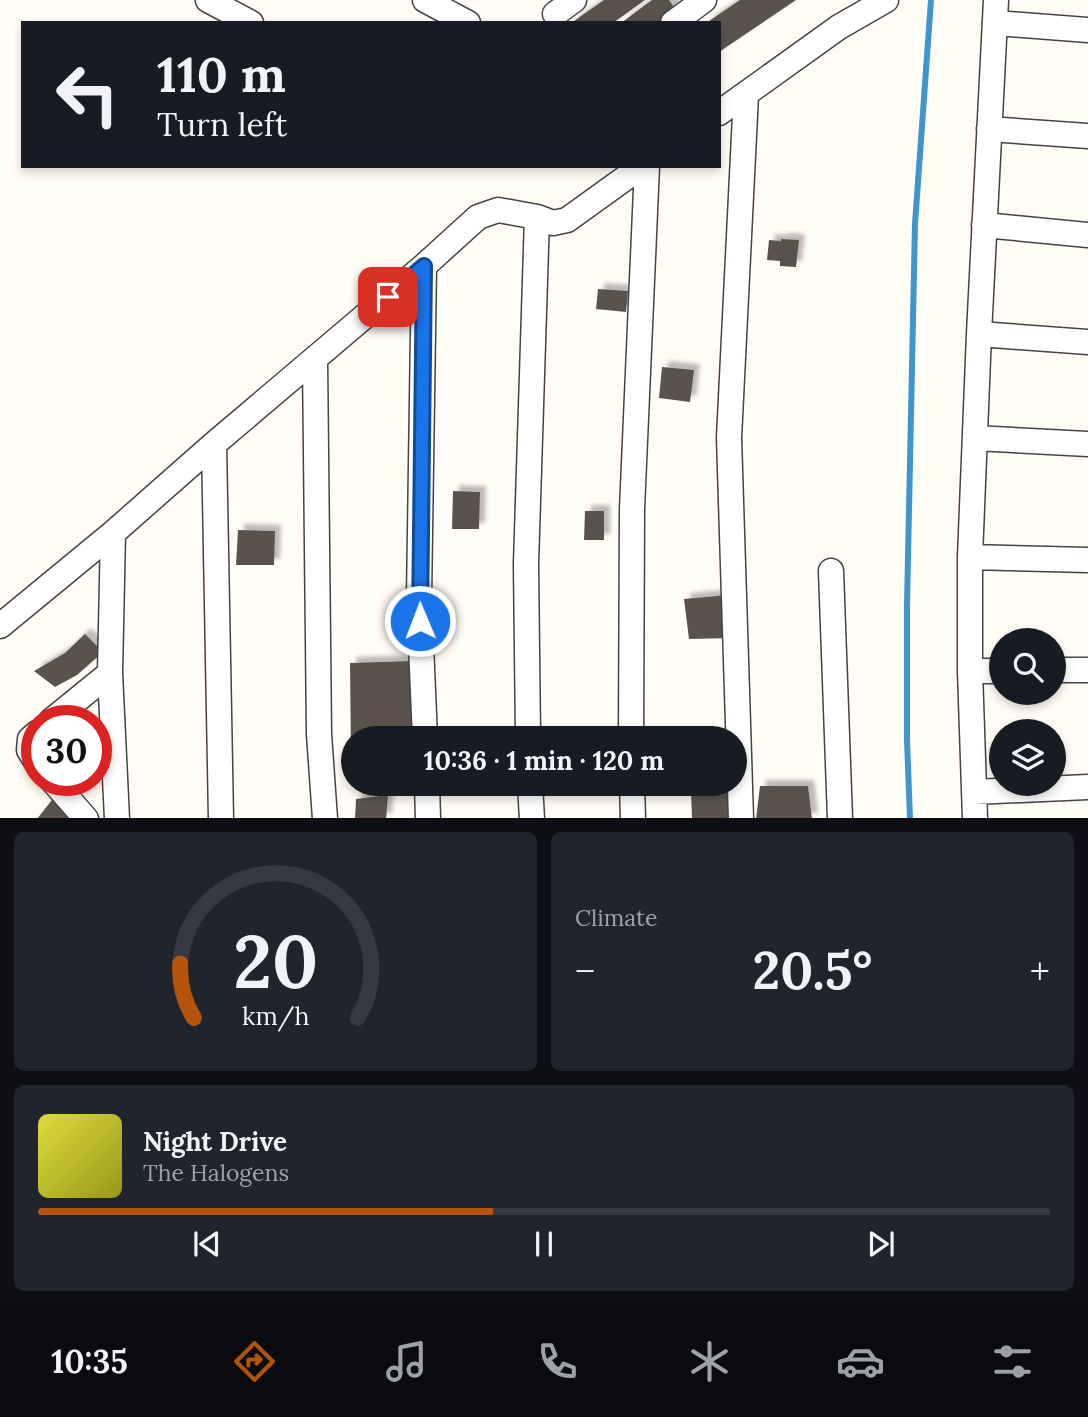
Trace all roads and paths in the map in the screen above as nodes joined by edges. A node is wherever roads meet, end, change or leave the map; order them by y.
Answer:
1 (208, 0) edge
2 (425, 0) edge
3 (454, 0) edge
4 (704, 0) edge
5 (886, 0) edge
6 (996, 11) edge
7 (247, 21) edge
8 (464, 21) edge
9 (467, 21) edge
10 (676, 21) edge
11 (1088, 30) edge
12 (746, 94) junction
13 (721, 112) edge
14 (989, 129) junction
15 (1088, 136) edge
16 (642, 168) edge
17 (645, 168) edge
18 (537, 217) junction
19 (984, 225) junction
20 (1088, 235) edge
21 (424, 266) junction
22 (979, 334) junction
23 (1088, 342) edge
24 (316, 359) junction
25 (975, 438) junction
26 (214, 444) junction
27 (1088, 444) edge
28 (113, 533) junction
29 (970, 557) junction
30 (1088, 560) edge
31 (831, 571) dead end
32 (0, 626) edge
33 (1066, 670) edge
34 (1088, 670) edge
35 (970, 671) junction
36 (989, 671) edge
37 (110, 673) junction
38 (71, 705) edge
39 (424, 726) edge
40 (528, 726) edge
41 (631, 726) edge
42 (1088, 787) edge
43 (974, 792) junction
44 (66, 796) edge
45 (427, 796) edge
46 (531, 796) edge
47 (633, 796) edge
48 (86, 818) edge
49 (117, 818) edge
50 (221, 818) edge
51 (325, 818) edge
52 (428, 818) edge
53 (532, 818) edge
54 (634, 818) edge
55 (741, 818) edge
56 (840, 818) edge
57 (975, 818) edge

1 - 7 street
2 - 8 street
3 - 9 street
4 - 10 street
5 - 12 street
6 - 11 street
6 - 14 street
12 - 13 street
12 - 55 street
14 - 15 street
14 - 19 street
16 - 18 street
17 - 41 street
18 - 21 street
18 - 40 street
19 - 20 street
19 - 22 street
21 - 24 street
21 - 39 street
22 - 23 street
22 - 25 street
24 - 26 street
24 - 51 street
25 - 27 street
25 - 29 street
26 - 28 street
26 - 50 street
28 - 32 street
28 - 37 street
29 - 30 street
29 - 35 street
31 - 56 street
33 - 34 street
35 - 36 street
35 - 43 street
37 - 38 street
37 - 49 street
42 - 43 street
43 - 57 street
44 - 48 street
45 - 52 street
46 - 53 street
47 - 54 street

